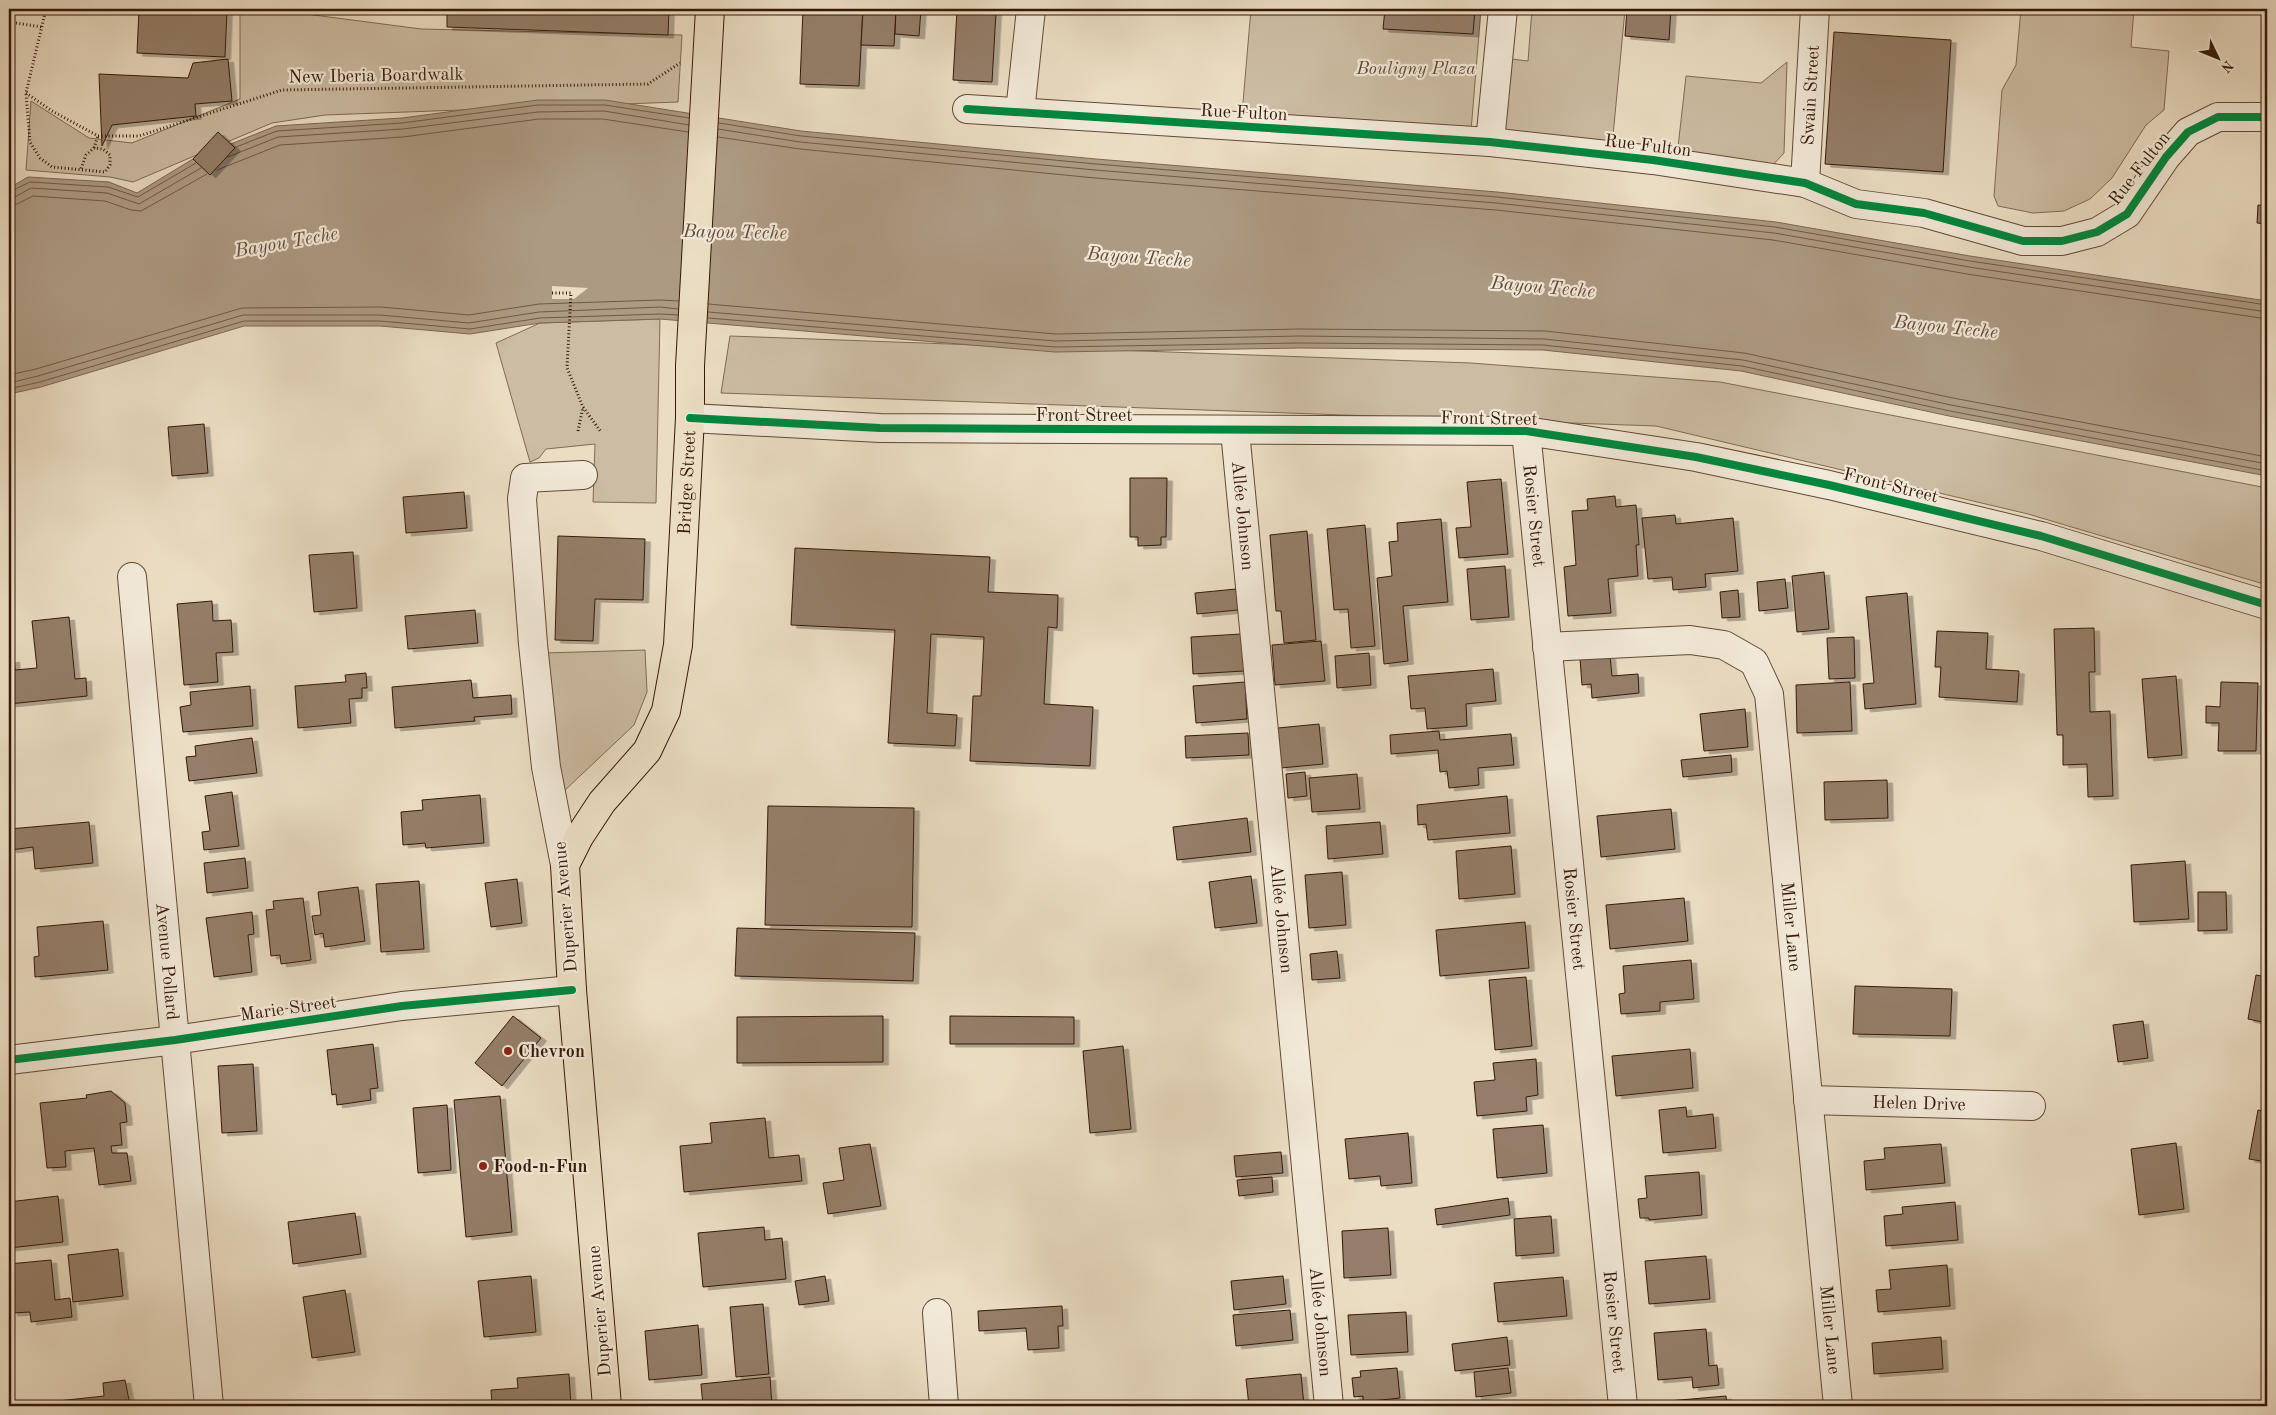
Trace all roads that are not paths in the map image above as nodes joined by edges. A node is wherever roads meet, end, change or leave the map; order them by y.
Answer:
1 (710, 9) edge
2 (1031, 9) edge
3 (1503, 9) edge
4 (1815, 9) edge
5 (967, 108) dead end
6 (1020, 112) junction
7 (2267, 117) edge
8 (1490, 142) junction
9 (1805, 183) junction
10 (690, 418) junction
11 (1234, 431) junction
12 (1526, 431) junction
13 (583, 475) dead end
14 (132, 577) dead end
15 (2267, 606) edge
16 (1547, 647) junction
17 (565, 865) junction
18 (572, 990) junction
19 (174, 1040) junction
20 (9, 1060) edge
21 (1808, 1100) junction
22 (2031, 1106) dead end
23 (937, 1313) dead end
24 (209, 1406) edge
25 (608, 1406) edge
26 (944, 1406) edge
27 (1329, 1406) edge
28 (1623, 1406) edge
29 (1838, 1406) edge

1 - 10 main road, Bridge Street
2 - 6 street
3 - 8 street
4 - 9 street, Swain Street
5 - 6 street, Rue Fulton
6 - 8 street, Rue Fulton
7 - 9 street, Rue Fulton
8 - 9 street, Rue Fulton
10 - 11 street, Front Street
10 - 17 main road, Bridge Street
11 - 12 street, Front Street
11 - 27 street, Allée Johnson
12 - 15 street, Front Street
12 - 16 street, Rosier Street
13 - 17 street, Duperier Avenue
14 - 19 street, Avenue Pollard
16 - 21 street, Miller Lane
16 - 28 street, Rosier Street
17 - 18 main road, Duperier Avenue
18 - 19 street, Marie Street
18 - 25 main road, Duperier Avenue
19 - 20 street, Marie Street
19 - 24 street, Avenue Pollard
21 - 22 street, Helen Drive
21 - 29 street, Miller Lane
23 - 26 street

